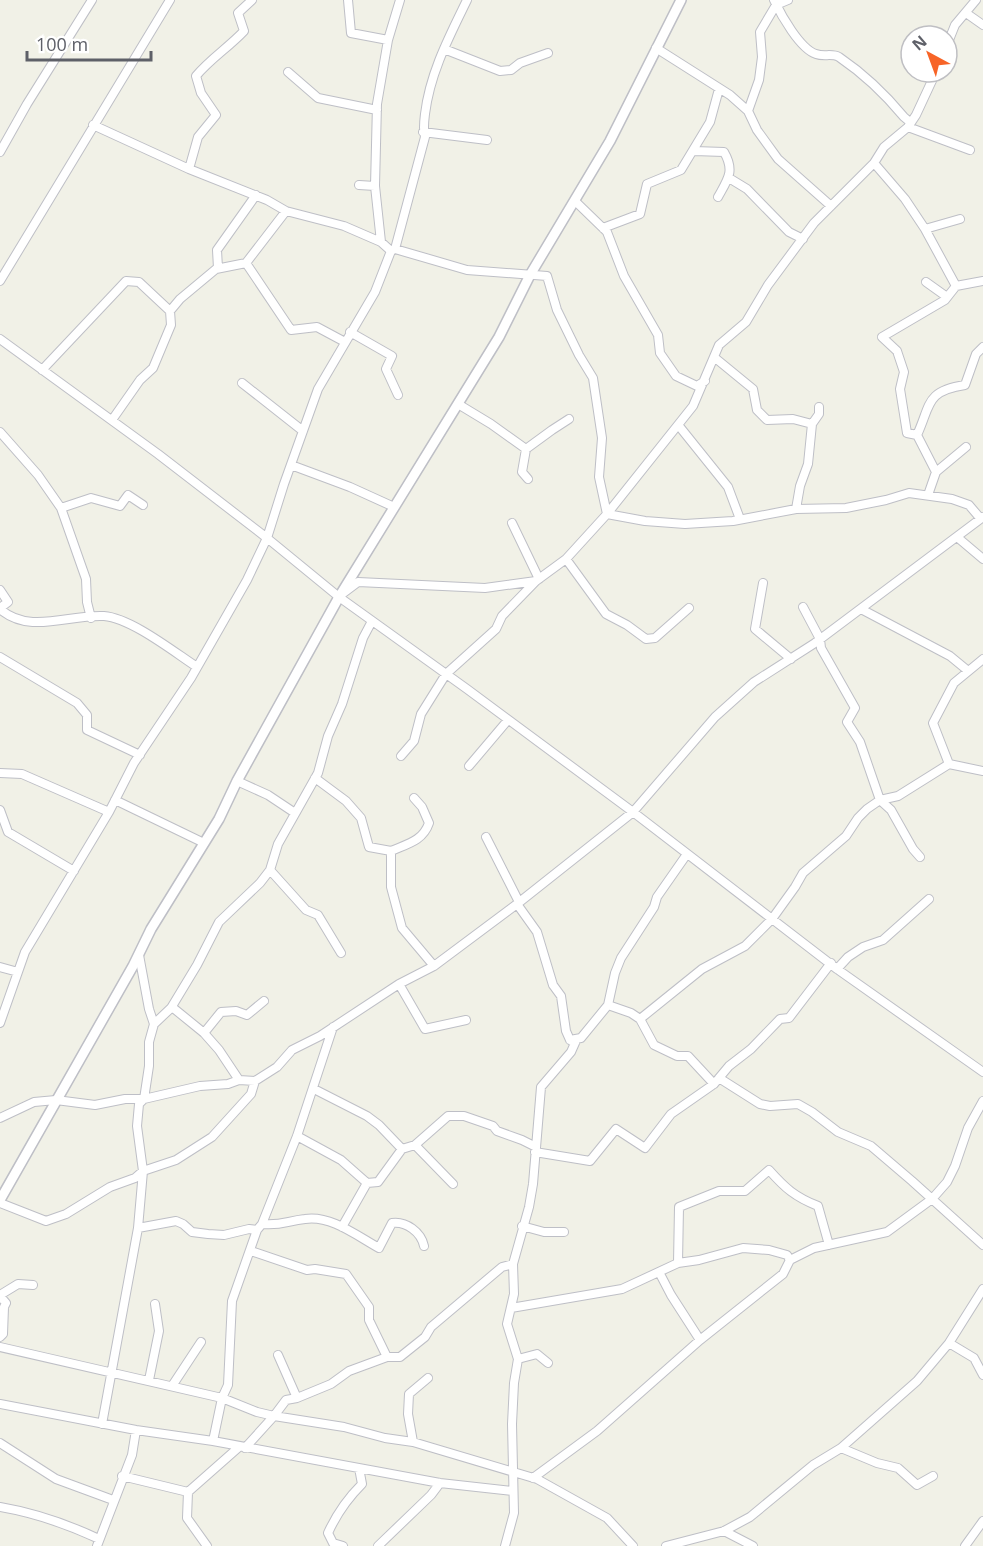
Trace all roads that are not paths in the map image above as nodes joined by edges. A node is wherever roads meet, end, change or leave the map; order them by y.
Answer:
1 (92, 0) edge
2 (170, 0) edge
3 (252, 0) edge
4 (348, 0) edge
5 (400, 0) edge
6 (467, 0) edge
7 (681, 0) edge
8 (788, 0) edge
9 (976, 0) edge
10 (775, 3) edge
11 (966, 13) junction
12 (956, 24) edge
13 (983, 26) edge
14 (388, 40) junction
15 (656, 48) junction
16 (444, 49) junction
17 (548, 53) dead end
18 (288, 72) dead end
19 (930, 84) edge
20 (719, 89) junction
21 (377, 111) junction
22 (748, 111) junction
23 (909, 124) junction
24 (93, 125) junction
25 (423, 132) junction
26 (487, 140) dead end
27 (970, 150) dead end
28 (694, 151) junction
29 (0, 152) edge
30 (874, 163) junction
31 (189, 169) junction
32 (729, 178) junction
33 (359, 185) dead end
34 (375, 186) junction
35 (256, 195) junction
36 (718, 196) dead end
37 (574, 201) junction
38 (831, 206) junction
39 (286, 211) junction
40 (960, 219) dead end
41 (603, 228) junction
42 (925, 229) junction
43 (803, 239) junction
44 (381, 242) junction
45 (393, 250) junction
46 (246, 263) junction
47 (218, 268) junction
48 (530, 275) junction
49 (0, 281) edge
50 (983, 281) edge
51 (926, 282) dead end
52 (956, 286) junction
53 (947, 297) junction
54 (170, 310) junction
55 (350, 332) junction
56 (1, 342) edge
57 (345, 342) junction
58 (983, 347) edge
59 (714, 357) junction
60 (42, 370) junction
61 (705, 381) junction
62 (242, 382) dead end
63 (398, 395) dead end
64 (458, 404) junction
65 (819, 406) dead end
66 (569, 419) dead end
67 (112, 420) junction
68 (812, 424) junction
69 (679, 426) junction
70 (303, 430) junction
71 (0, 432) edge
72 (917, 435) junction
73 (966, 447) dead end
74 (526, 449) junction
75 (291, 465) junction
76 (936, 472) junction
77 (528, 479) dead end
78 (928, 495) junction
79 (143, 505) dead end
80 (394, 507) junction
81 (61, 508) junction
82 (796, 509) junction
83 (607, 514) junction
84 (982, 518) edge
85 (740, 519) junction
86 (512, 523) dead end
87 (957, 537) junction
88 (267, 538) junction
89 (566, 559) junction
90 (983, 560) edge
91 (537, 580) junction
92 (763, 583) dead end
93 (0, 590) edge
94 (339, 597) junction
95 (803, 607) dead end
96 (689, 608) dead end
97 (0, 609) edge
98 (861, 609) junction
99 (91, 618) junction
100 (372, 621) junction
101 (820, 640) junction
102 (0, 657) edge
103 (791, 658) junction
104 (983, 659) edge
105 (197, 667) junction
106 (967, 670) junction
107 (446, 674) junction
108 (508, 720) junction
109 (140, 755) junction
110 (401, 756) dead end
111 (950, 764) junction
112 (469, 766) dead end
113 (983, 771) edge
114 (0, 773) edge
115 (315, 778) junction
116 (237, 781) junction
117 (414, 798) dead end
118 (115, 800) junction
119 (880, 800) junction
120 (0, 810) edge
121 (109, 812) junction
122 (633, 812) junction
123 (295, 813) junction
124 (486, 837) dead end
125 (204, 843) junction
126 (391, 851) junction
127 (687, 854) junction
128 (920, 857) dead end
129 (270, 870) junction
130 (74, 871) junction
131 (929, 899) dead end
132 (518, 903) junction
133 (772, 919) junction
134 (340, 953) dead end
135 (139, 955) junction
136 (434, 966) junction
137 (834, 966) junction
138 (0, 967) edge
139 (18, 972) junction
140 (399, 984) junction
141 (264, 1001) dead end
142 (608, 1005) junction
143 (172, 1007) junction
144 (640, 1019) junction
145 (466, 1020) dead end
146 (0, 1023) edge
147 (154, 1024) junction
148 (333, 1027) junction
149 (204, 1033) junction
150 (570, 1040) junction
151 (983, 1072) edge
152 (239, 1080) junction
153 (255, 1081) junction
154 (716, 1081) junction
155 (314, 1089) junction
156 (144, 1099) junction
157 (56, 1100) junction
158 (983, 1101) edge
159 (0, 1118) edge
160 (297, 1136) junction
161 (414, 1145) junction
162 (402, 1149) junction
163 (535, 1150) junction
164 (143, 1171) junction
165 (367, 1183) junction
166 (453, 1184) dead end
167 (932, 1199) junction
168 (0, 1201) edge
169 (522, 1226) junction
170 (260, 1227) junction
171 (342, 1227) junction
172 (138, 1228) junction
173 (564, 1232) dead end
174 (829, 1245) junction
175 (983, 1245) edge
176 (424, 1246) dead end
177 (250, 1251) junction
178 (790, 1260) junction
179 (513, 1263) junction
180 (678, 1263) junction
181 (659, 1272) junction
182 (33, 1285) dead end
183 (983, 1289) edge
184 (0, 1295) edge
185 (155, 1304) dead end
186 (511, 1308) junction
187 (0, 1337) edge
188 (700, 1340) junction
189 (201, 1342) dead end
190 (949, 1343) junction
191 (0, 1347) edge
192 (278, 1355) dead end
193 (387, 1357) junction
194 (518, 1359) junction
195 (548, 1363) dead end
196 (111, 1371) junction
197 (983, 1376) edge
198 (428, 1378) dead end
199 (149, 1380) junction
200 (172, 1386) junction
201 (222, 1398) junction
202 (297, 1398) junction
203 (0, 1404) edge
204 (274, 1416) junction
205 (102, 1424) junction
206 (136, 1430) junction
207 (213, 1441) junction
208 (413, 1442) junction
209 (0, 1443) edge
210 (242, 1448) junction
211 (841, 1448) junction
212 (359, 1468) junction
213 (513, 1472) junction
214 (122, 1476) junction
215 (933, 1476) dead end
216 (533, 1478) junction
217 (440, 1483) junction
218 (513, 1491) junction
219 (188, 1492) junction
220 (114, 1500) junction
221 (0, 1507) edge
222 (983, 1521) edge
223 (724, 1531) junction
224 (98, 1543) edge
225 (207, 1546) edge
226 (343, 1546) edge
227 (378, 1546) edge
228 (504, 1546) edge
229 (633, 1546) edge
230 (666, 1546) edge
231 (753, 1546) edge
232 (965, 1546) edge

1 - 29 street
2 - 24 street
3 - 31 street
4 - 14 street
5 - 14 street
6 - 16 street
7 - 15 street
8 - 10 street
9 - 11 street
10 - 22 street
10 - 23 street
11 - 12 street
11 - 13 street
14 - 21 street
15 - 20 street
15 - 37 street
16 - 17 street
16 - 25 street
18 - 21 street
19 - 23 street
20 - 22 street
20 - 28 street
21 - 34 street
22 - 38 street
23 - 27 street
23 - 30 street
24 - 31 street
24 - 49 street
25 - 26 street
25 - 45 street
28 - 32 street
28 - 41 street
30 - 38 street
30 - 42 street
31 - 35 street
32 - 36 street
32 - 43 street
33 - 34 street
34 - 44 street
35 - 39 street
35 - 47 street
37 - 41 street
37 - 48 street
38 - 43 street
39 - 44 street
39 - 46 street
40 - 42 street
41 - 61 street
42 - 52 street
43 - 59 street
44 - 45 street
45 - 48 street
45 - 55 street
46 - 47 street
46 - 57 street
47 - 54 street
48 - 64 street
48 - 83 street
50 - 52 street
51 - 53 street
52 - 53 street
53 - 72 street
54 - 60 street
54 - 67 street
55 - 57 street
55 - 63 street
56 - 60 street
57 - 70 street
58 - 72 street
59 - 61 street
59 - 68 street
60 - 67 street
61 - 69 street
62 - 70 street
64 - 74 street
64 - 80 street
65 - 68 street
66 - 74 street
67 - 88 street
68 - 82 street
69 - 83 street
69 - 85 street
70 - 75 street
71 - 81 street
72 - 76 street
73 - 76 street
74 - 77 street
75 - 80 street
75 - 88 street
76 - 78 street
78 - 82 street
78 - 84 street
79 - 81 street
80 - 94 street
81 - 99 street
82 - 85 street
83 - 85 street
83 - 89 street
84 - 87 street
86 - 91 street
87 - 90 street
87 - 98 street
88 - 94 street
88 - 105 street
89 - 91 street
89 - 96 street
91 - 94 street
91 - 107 street
92 - 103 street
93 - 97 street
94 - 100 street
94 - 116 street
95 - 101 street
97 - 99 street
98 - 101 street
98 - 106 street
99 - 105 street
100 - 107 street
100 - 115 street
101 - 103 street
101 - 119 street
102 - 109 street
103 - 122 street
104 - 106 street
105 - 109 street
106 - 111 street
107 - 108 street
107 - 110 street
108 - 112 street
108 - 122 street
109 - 118 street
111 - 113 street
111 - 119 street
114 - 121 street
115 - 123 street
115 - 126 street
116 - 123 street
116 - 125 street
117 - 126 street
118 - 121 street
118 - 125 street
119 - 128 street
119 - 133 street
120 - 130 street
121 - 130 street
122 - 127 street
122 - 132 street
123 - 129 street
124 - 132 street
125 - 135 street
126 - 136 street
127 - 133 street
127 - 142 street
129 - 134 street
129 - 143 street
130 - 139 street
131 - 137 street
132 - 136 street
132 - 150 street
133 - 137 street
133 - 144 street
135 - 147 street
135 - 157 street
136 - 140 street
137 - 151 street
137 - 154 street
138 - 139 street
139 - 146 street
140 - 145 street
140 - 148 street
141 - 149 street
142 - 144 street
142 - 150 street
143 - 147 street
143 - 149 street
144 - 154 street
147 - 156 street
148 - 153 street
148 - 155 street
149 - 152 street
150 - 163 street
152 - 153 street
152 - 156 street
153 - 164 street
154 - 163 street
154 - 167 street
155 - 160 street
155 - 162 street
156 - 157 street
156 - 164 street
157 - 159 street
157 - 168 street
158 - 167 street
160 - 165 street
160 - 170 street
161 - 162 street
161 - 163 street
161 - 166 street
162 - 165 street
163 - 169 street
164 - 168 street
164 - 172 street
165 - 171 street
167 - 174 street
167 - 175 street
169 - 173 street
169 - 179 street
170 - 171 street
170 - 172 street
170 - 177 street
171 - 176 street
172 - 196 street
174 - 178 street
174 - 180 street
177 - 193 street
177 - 201 street
178 - 180 street
178 - 188 street
179 - 186 street
179 - 193 street
180 - 181 street
181 - 186 street
181 - 188 street
182 - 184 street
183 - 190 street
184 - 187 street
185 - 199 street
186 - 194 street
188 - 216 street
189 - 200 street
190 - 197 street
190 - 211 street
191 - 196 street
192 - 202 street
193 - 202 street
194 - 195 street
194 - 213 street
196 - 199 street
196 - 205 street
198 - 208 street
199 - 200 street
200 - 201 street
201 - 204 street
201 - 207 street
202 - 204 street
203 - 205 street
204 - 208 street
204 - 210 street
205 - 206 street
206 - 207 street
206 - 214 street
207 - 210 street
208 - 213 street
209 - 220 street
210 - 212 street
210 - 219 street
211 - 215 street
211 - 223 street
212 - 217 street
212 - 226 street
213 - 216 street
213 - 218 street
214 - 219 street
214 - 220 street
216 - 229 street
217 - 218 street
217 - 227 street
218 - 228 street
219 - 225 street
220 - 224 street
221 - 224 street
222 - 232 street
223 - 230 street
223 - 231 street

